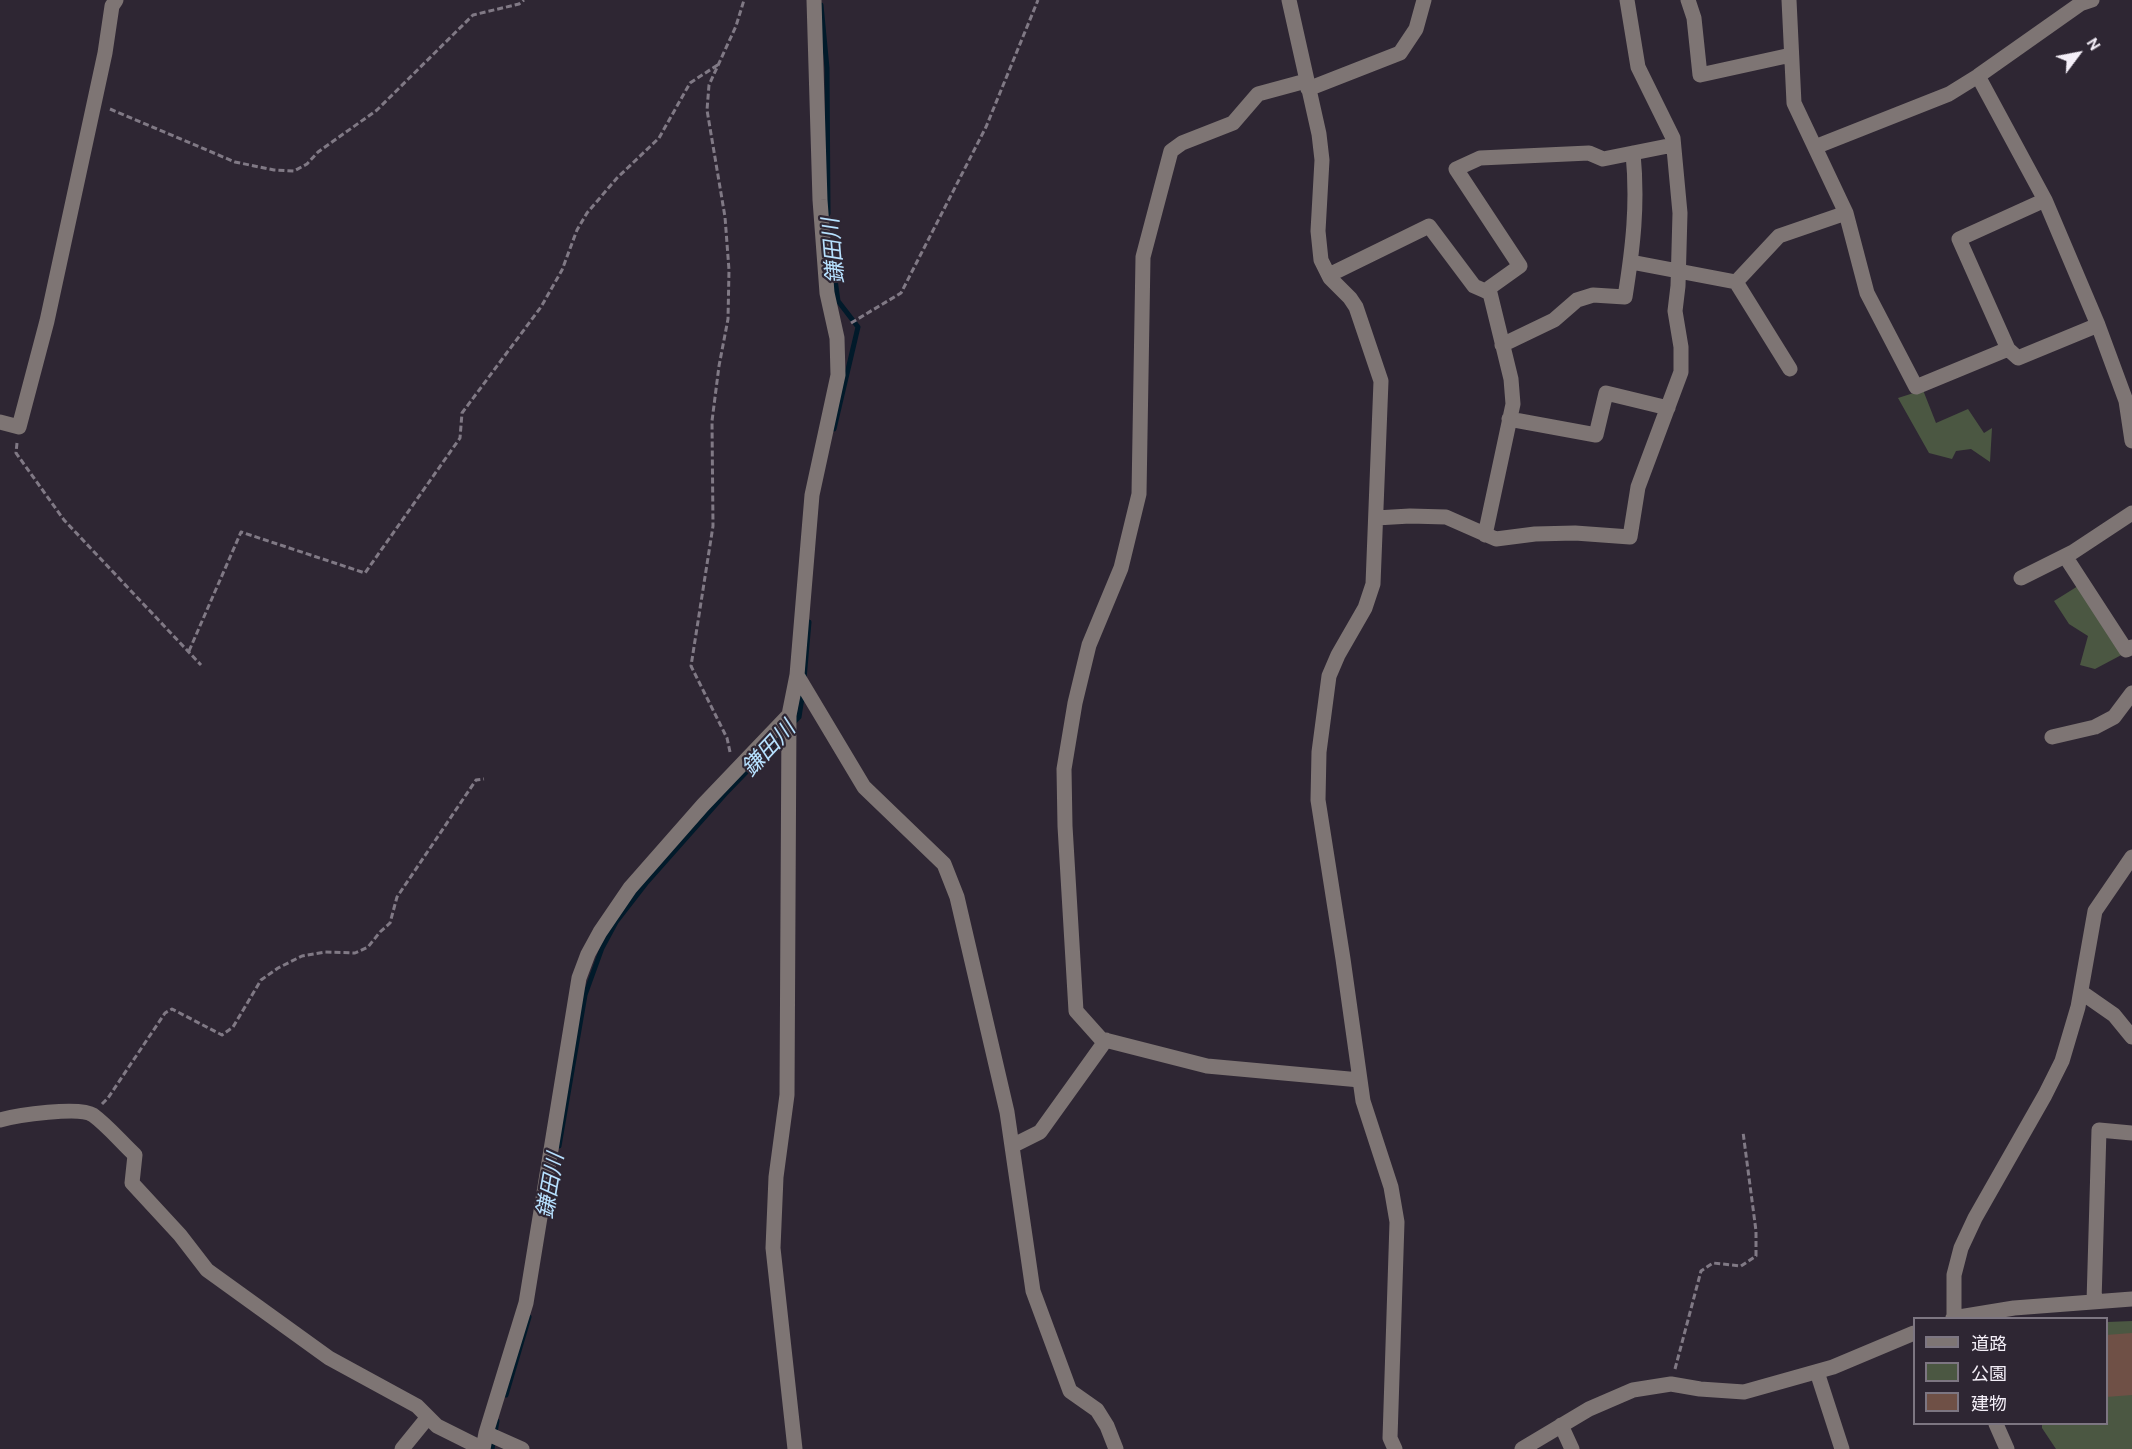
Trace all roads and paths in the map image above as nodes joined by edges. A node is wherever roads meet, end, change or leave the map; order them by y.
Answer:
1 (116, 0) edge
2 (524, 0) edge
3 (744, 0) edge
4 (814, 0) edge
5 (1038, 0) edge
6 (1289, 0) edge
7 (1424, 0) edge
8 (1627, 0) edge
9 (1688, 0) edge
10 (1788, 0) edge
11 (2086, 1) edge
12 (1791, 54) junction
13 (719, 64) junction
14 (1978, 76) junction
15 (1307, 85) junction
16 (94, 102) junction
17 (1674, 145) junction
18 (1815, 147) junction
19 (1633, 153) junction
20 (2045, 200) junction
21 (1846, 213) junction
22 (1631, 262) junction
23 (1678, 272) junction
24 (1329, 275) junction
25 (1736, 282) junction
26 (1485, 291) junction
27 (2098, 325) junction
28 (836, 332) junction
29 (1502, 345) junction
30 (2007, 349) junction
31 (1790, 369) dead end
32 (1668, 408) junction
33 (1509, 420) junction
34 (0, 422) edge
35 (19, 427) junction
36 (2132, 441) edge
37 (2132, 513) edge
38 (1376, 518) junction
39 (1485, 535) junction
40 (2065, 556) junction
41 (2021, 578) dead end
42 (189, 651) junction
43 (2130, 653) edge
44 (201, 665) dead end
45 (797, 675) junction
46 (2132, 693) edge
47 (789, 715) junction
48 (2052, 737) dead end
49 (735, 771) junction
50 (484, 779) dead end
51 (2132, 857) edge
52 (2081, 992) junction
53 (2132, 1037) edge
54 (1106, 1040) junction
55 (1360, 1080) junction
56 (92, 1114) junction
57 (0, 1120) edge
58 (1743, 1132) dead end
59 (2132, 1133) edge
60 (1012, 1146) junction
61 (2132, 1299) edge
62 (2094, 1302) junction
63 (1954, 1317) edge
64 (1960, 1317) edge
65 (1913, 1333) edge
66 (1817, 1372) junction
67 (1671, 1384) junction
68 (428, 1417) junction
69 (1562, 1425) junction
70 (1996, 1425) edge
71 (486, 1433) junction
72 (402, 1449) edge
73 (483, 1449) edge
74 (522, 1449) edge
75 (795, 1449) edge
76 (1116, 1449) edge
77 (1395, 1449) edge
78 (1522, 1449) edge
79 (1572, 1449) edge
80 (1842, 1449) edge
81 (2007, 1449) edge

1 - 16 street
2 - 16 path
3 - 13 path
4 - 28 street
5 - 28 path
6 - 15 street
7 - 15 street
8 - 17 street
9 - 12 street
10 - 12 street
11 - 14 street
12 - 18 street
13 - 42 path
13 - 49 path
14 - 18 street
14 - 20 street
15 - 24 street
15 - 54 street
16 - 35 street
17 - 19 street
17 - 23 street
18 - 21 street
19 - 22 street
19 - 26 street
20 - 27 street
20 - 30 street
21 - 25 street
21 - 30 street
22 - 23 street
22 - 29 street
23 - 25 street
23 - 32 street
24 - 26 street
24 - 38 street
25 - 31 street
26 - 29 street
27 - 30 street
27 - 36 street
28 - 45 street
29 - 33 street
32 - 33 street
32 - 39 street
33 - 39 street
34 - 35 street
35 - 42 path
37 - 40 street
38 - 39 street
38 - 55 street
40 - 41 street
40 - 43 street
42 - 44 path
45 - 47 street
45 - 60 street
46 - 48 street
47 - 49 street
47 - 75 street
49 - 71 street
50 - 56 path
51 - 52 street
52 - 53 street
52 - 63 street
54 - 55 street
54 - 60 street
55 - 77 street
56 - 57 street
56 - 68 street
58 - 67 path
59 - 62 street
60 - 76 street
61 - 62 street
62 - 64 street
65 - 66 street
66 - 67 street
66 - 80 street
67 - 69 street
68 - 72 street
68 - 73 street
69 - 78 street
69 - 79 street
70 - 81 street
71 - 73 street
71 - 74 street

